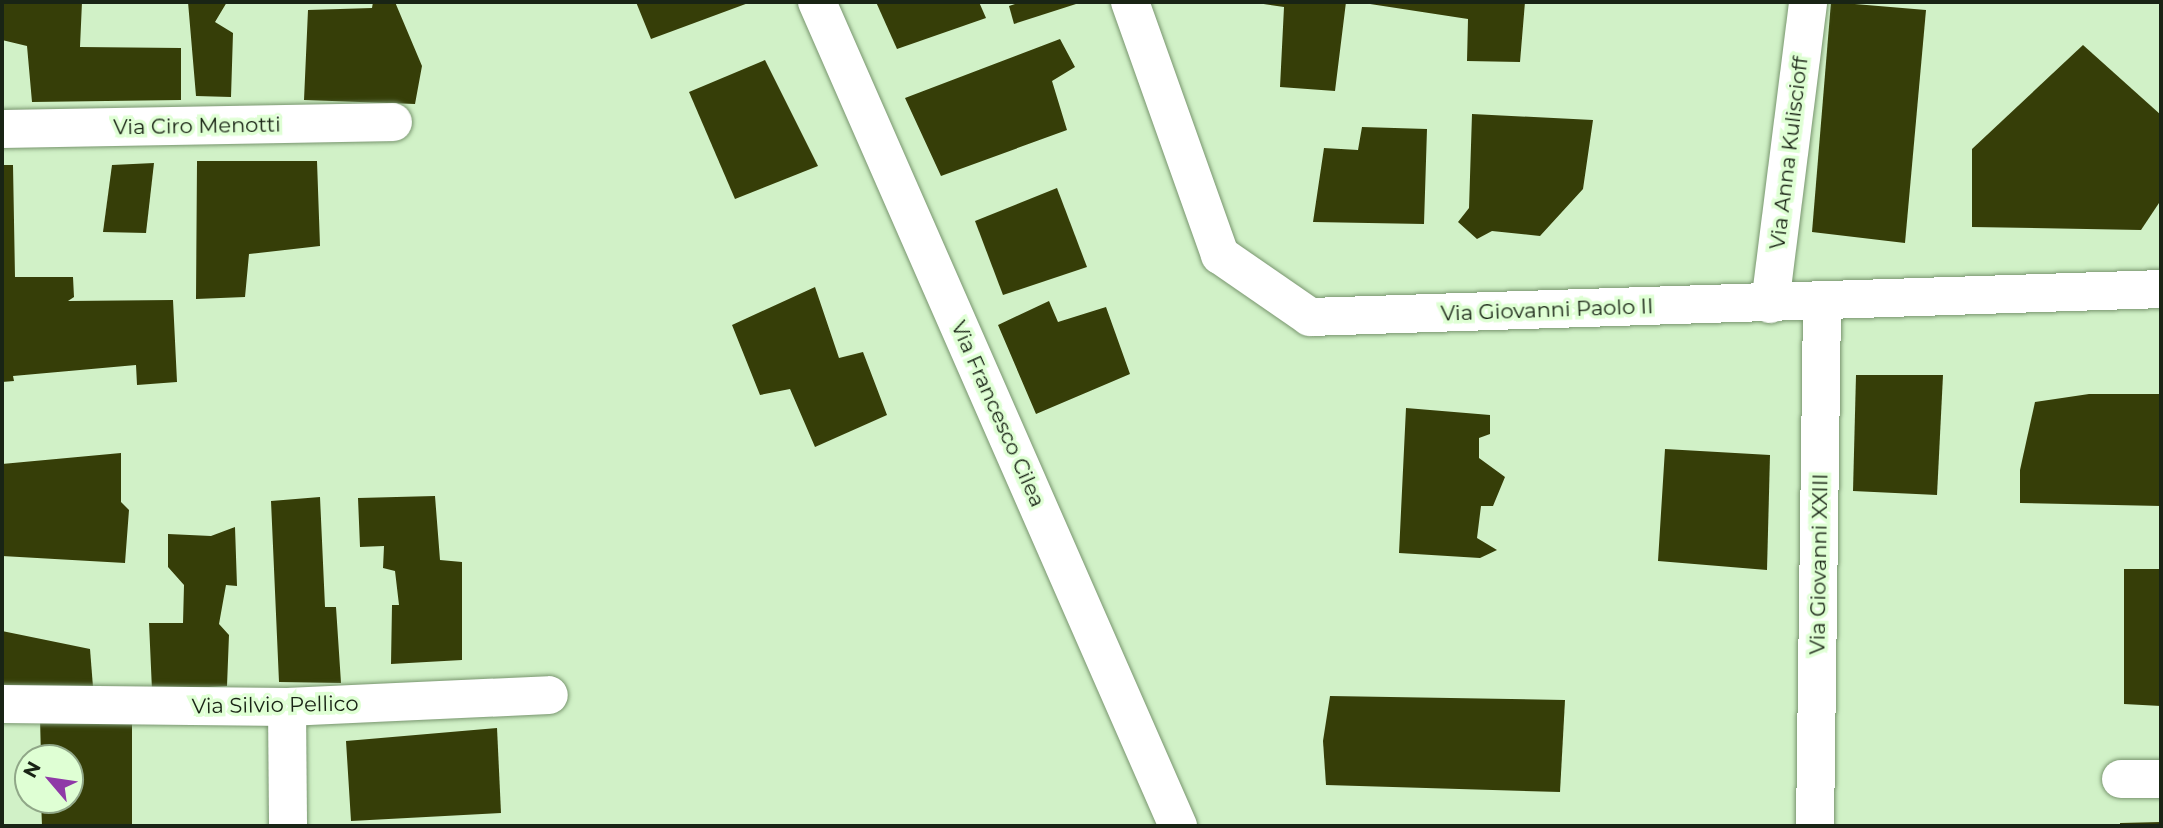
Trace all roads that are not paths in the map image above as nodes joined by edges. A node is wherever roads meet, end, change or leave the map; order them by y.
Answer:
1 (817, 2) edge
2 (1130, 2) edge
3 (1808, 2) edge
4 (393, 122) dead end
5 (2, 129) edge
6 (2161, 289) edge
7 (1822, 302) junction
8 (1770, 304) junction
9 (549, 695) dead end
10 (2, 704) edge
11 (287, 707) junction
12 (2120, 779) dead end
13 (2161, 779) edge
14 (288, 826) edge
15 (1178, 826) edge
16 (1815, 826) edge

1 - 15 street, Via Francesco Cilea
2 - 8 street, Via Giovanni Paolo II
3 - 8 street, Via Anna Kuliscioff
4 - 5 street, Via Ciro Menotti
6 - 7 street, Via Giovanni Paolo II
7 - 8 street, Via Giovanni Paolo II
7 - 16 street, Via Giovanni XXIII
9 - 11 street, Via Silvio Pellico
10 - 11 street, Via Silvio Pellico
11 - 14 street
12 - 13 street

